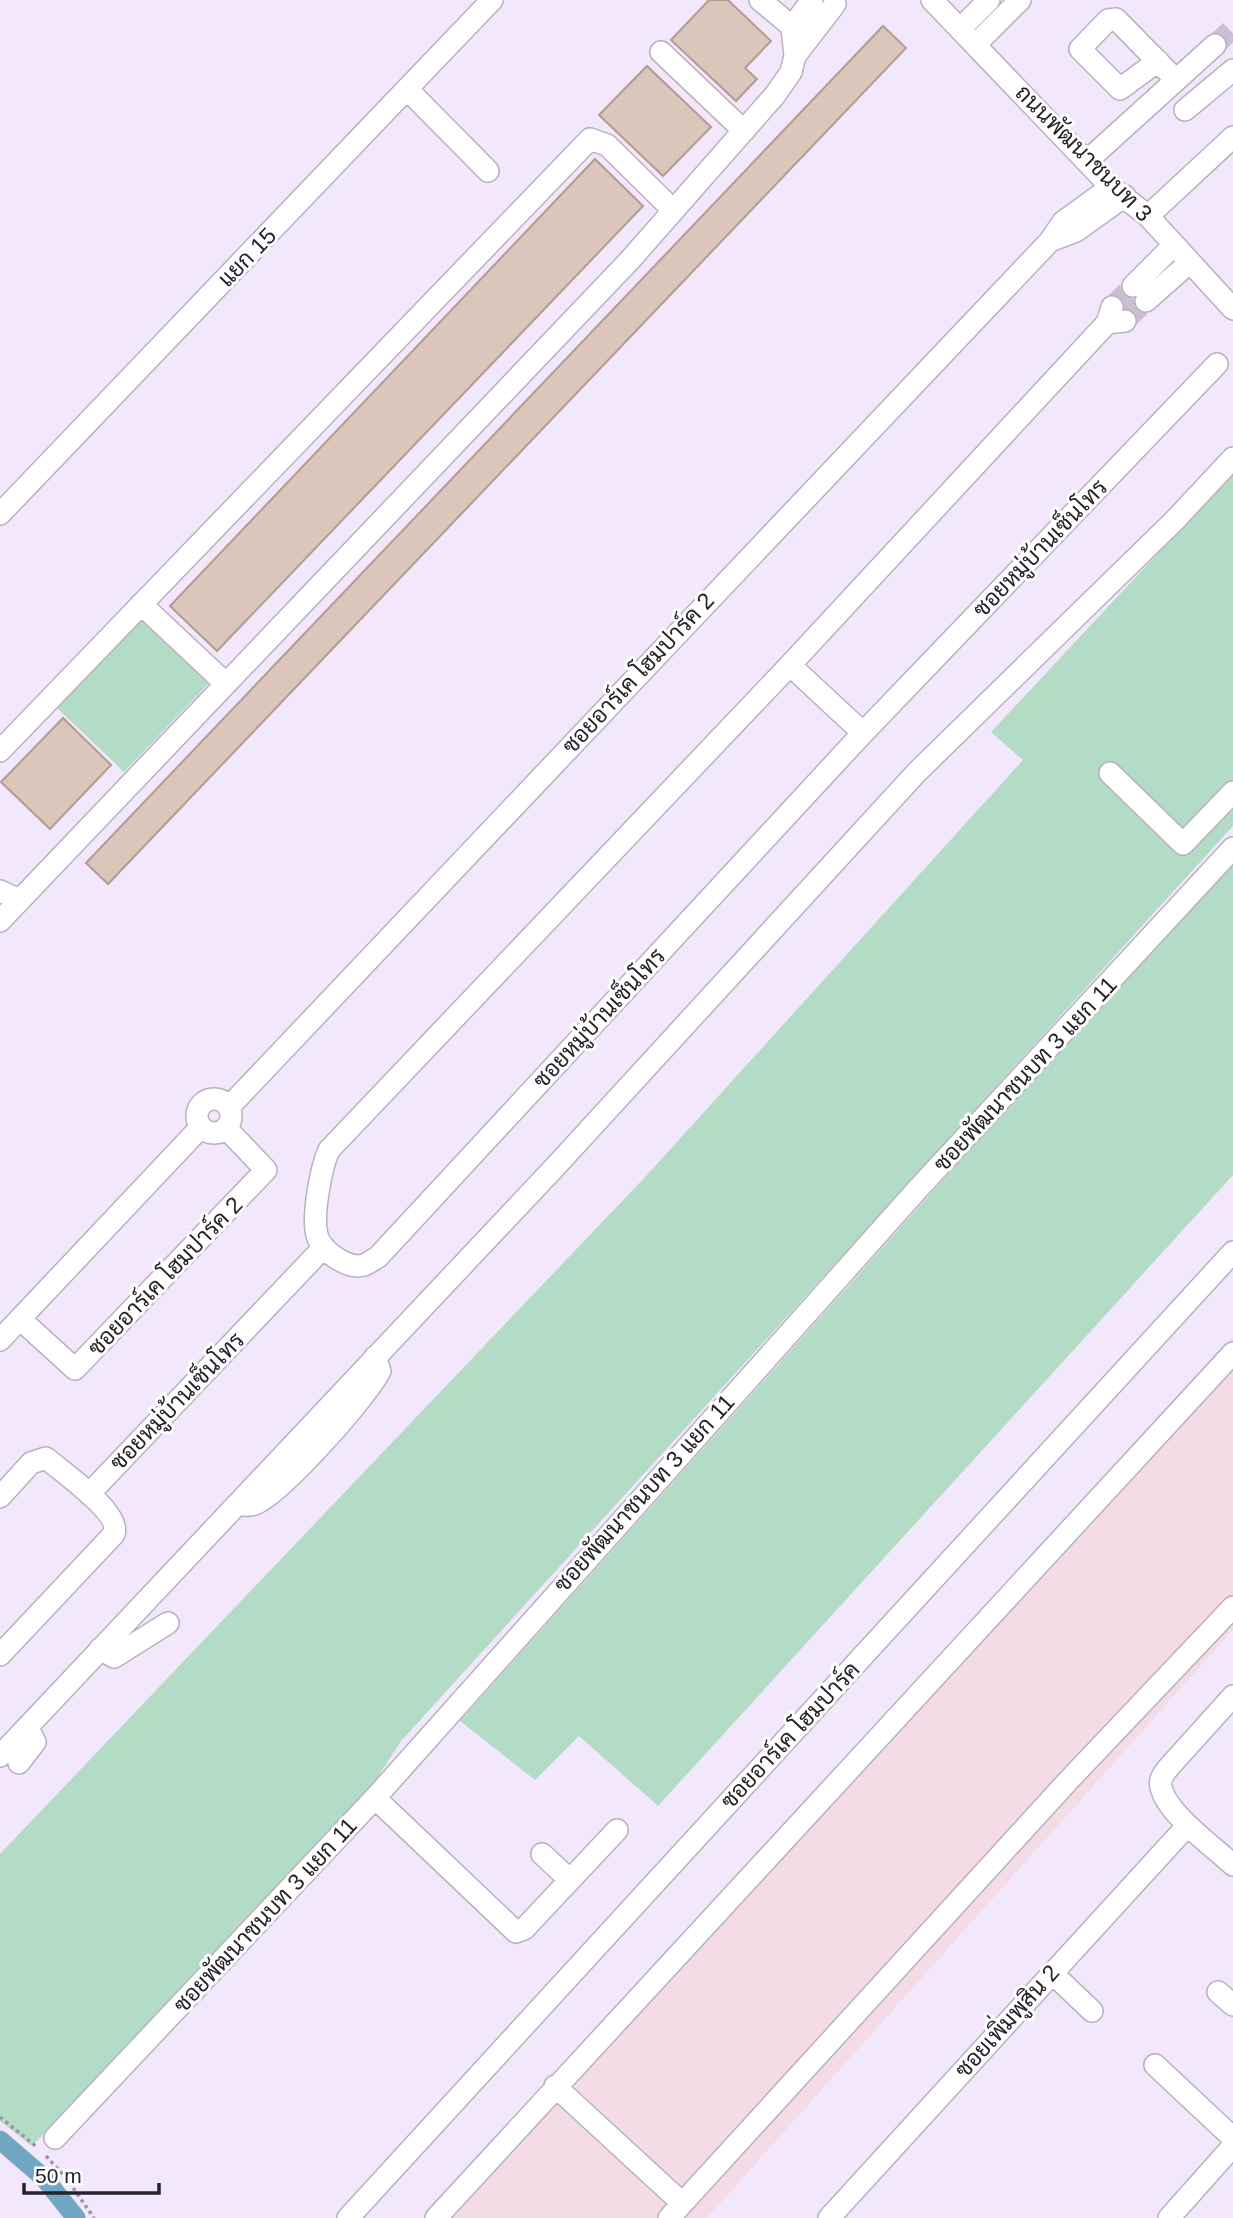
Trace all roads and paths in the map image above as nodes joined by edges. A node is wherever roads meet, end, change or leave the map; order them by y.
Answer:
1 (492, 0) edge
2 (760, 0) edge
3 (812, 0) edge
4 (933, 0) edge
5 (989, 0) edge
6 (1020, 0) edge
7 (835, 4) dead end
8 (960, 29) junction
9 (798, 40) junction
10 (975, 45) junction
11 (1215, 45) tunnel mouth
12 (661, 52) dead end
13 (1158, 61) dead end
14 (1233, 70) edge
15 (1176, 80) junction
16 (408, 90) junction
17 (1185, 110) dead end
18 (744, 131) junction
19 (1233, 137) edge
20 (1087, 161) junction
21 (488, 171) dead end
22 (1118, 191) junction
23 (673, 210) junction
24 (1148, 216) junction
25 (1174, 245) junction
26 (1190, 262) junction
27 (1233, 309) edge
28 (1115, 317) tunnel mouth
29 (1217, 364) dead end
30 (1233, 458) edge
31 (0, 514) edge
32 (141, 604) junction
33 (790, 664) junction
34 (225, 683) junction
35 (863, 733) junction
36 (0, 751) edge
37 (1110, 773) dead end
38 (1233, 792) edge
39 (1233, 848) edge
40 (10, 895) edge
41 (0, 921) edge
42 (229, 1107) junction
43 (200, 1128) junction
44 (226, 1128) junction
45 (324, 1247) junction
46 (1233, 1252) edge
47 (20, 1319) junction
48 (0, 1340) edge
49 (1233, 1353) edge
50 (89, 1494) junction
51 (0, 1497) edge
52 (1233, 1606) edge
53 (168, 1623) dead end
54 (100, 1649) junction
55 (0, 1656) edge
56 (1233, 1696) edge
57 (9, 1760) edge
58 (375, 1798) junction
59 (1187, 1826) junction
60 (617, 1830) dead end
61 (542, 1854) dead end
62 (1231, 1858) edge
63 (570, 1880) junction
64 (1052, 1973) junction
65 (1092, 2011) dead end
66 (1155, 2065) dead end
67 (555, 2085) junction
68 (0, 2117) edge
69 (55, 2137) dead end
70 (1233, 2138) edge
71 (1233, 2146) edge
72 (675, 2210) edge
73 (94, 2218) edge
74 (348, 2218) edge
75 (436, 2218) edge
76 (829, 2218) edge
77 (1169, 2218) edge

1 - 16 street, แยก 15
2 - 9 street
3 - 9 street
4 - 8 street, ถนนพัฒนาชนบท 3
5 - 8 street
6 - 10 street
7 - 9 street
8 - 10 street, ถนนพัฒนาชนบท 3
9 - 18 street
10 - 20 street, ถนนพัฒนาชนบท 3
11 - 15 street
12 - 18 street
13 - 15 street
14 - 17 street
15 - 20 street
16 - 21 street
16 - 31 street, แยก 15
18 - 23 street
19 - 24 street
20 - 22 street, ถนนพัฒนาชนบท 3
22 - 24 street, ถนนพัฒนาชนบท 3
22 - 42 street, ซอยอาร์เค โฮมปาร์ค 2
23 - 32 street
23 - 34 street
24 - 25 street, ถนนพัฒนาชนบท 3
25 - 26 street, ถนนพัฒนาชนบท 3
25 - 26 street
26 - 27 street, ถนนพัฒนาชนบท 3
28 - 33 street
29 - 35 street, ซอยหมู่บ้านเซ็นโทร
30 - 54 street
32 - 34 street
32 - 36 street
33 - 35 street
33 - 45 street
34 - 40 street
35 - 45 street, ซอยหมู่บ้านเซ็นโทร
37 - 38 street
39 - 58 street, ซอยพัฒนาชนบท 3 แยก 11
40 - 41 street
42 - 43 street
42 - 44 street
43 - 44 street
43 - 47 street
44 - 47 street, ซอยอาร์เค โฮมปาร์ค 2
45 - 50 street, ซอยหมู่บ้านเซ็นโทร
46 - 74 street, ซอยอาร์เค โฮมปาร์ค
47 - 48 street
49 - 67 street
50 - 51 street
50 - 55 street
52 - 72 street
53 - 54 street
54 - 57 street
56 - 59 street
58 - 63 street
58 - 69 street, ซอยพัฒนาชนบท 3 แยก 11
59 - 62 street
59 - 64 street, ซอยเพิ่มพูสิน 2
60 - 63 street
61 - 63 street
64 - 65 street
64 - 76 street, ซอยเพิ่มพูสิน 2
66 - 70 street
67 - 72 street
67 - 75 street
68 - 73 path
71 - 77 street

